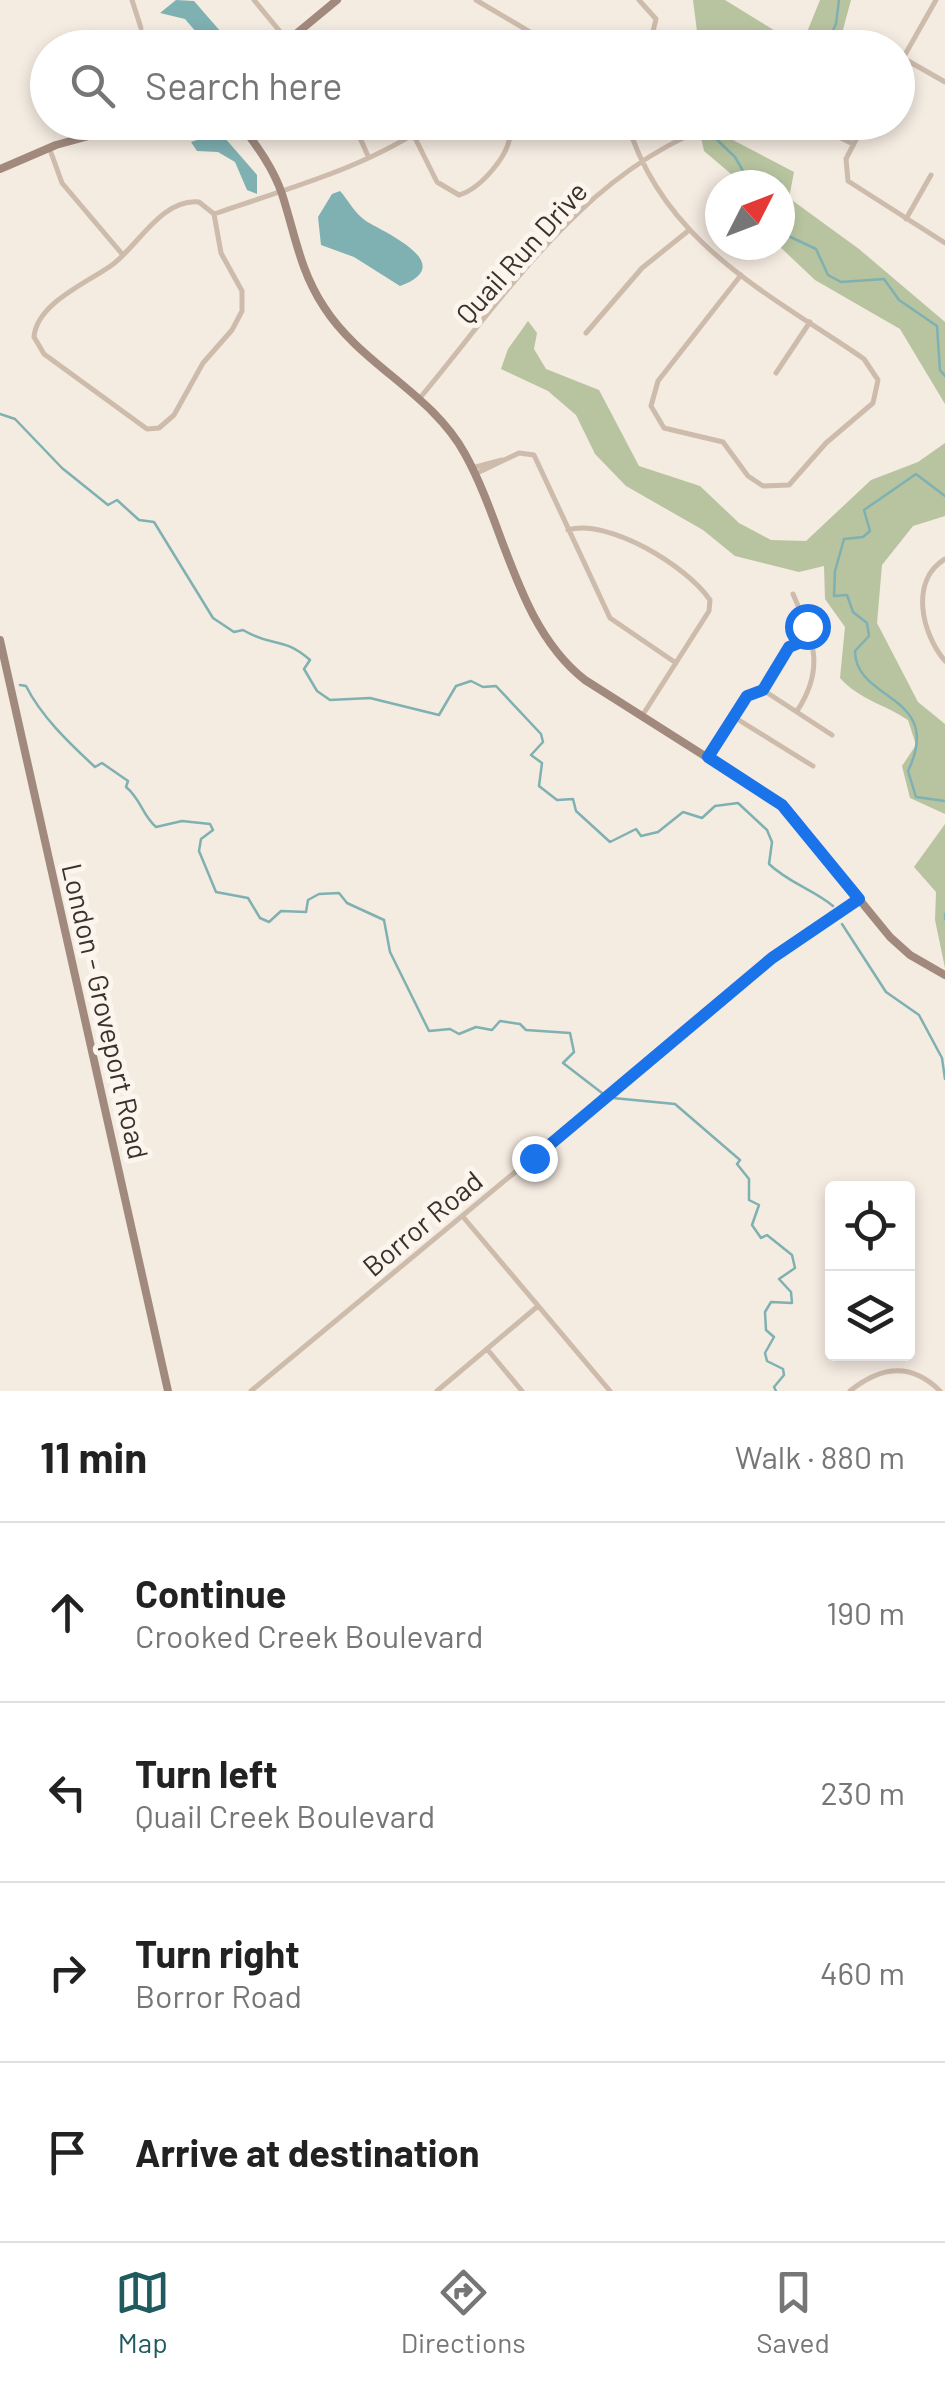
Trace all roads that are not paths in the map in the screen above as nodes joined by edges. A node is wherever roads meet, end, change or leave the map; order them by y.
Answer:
1 (132, 0) edge
2 (254, 0) edge
3 (337, 0) edge
4 (476, 0) edge
5 (639, 0) edge
6 (936, 0) edge
7 (142, 28) dead end
8 (280, 30) edge
9 (300, 30) edge
10 (527, 30) edge
11 (653, 30) edge
12 (915, 37) edge
13 (915, 65) edge
14 (945, 82) edge
15 (74, 140) edge
16 (252, 140) edge
17 (361, 140) edge
18 (403, 140) edge
19 (416, 140) edge
20 (509, 140) edge
21 (634, 140) edge
22 (681, 140) edge
23 (845, 140) edge
24 (855, 140) edge
25 (853, 144) junction
26 (49, 147) junction
27 (368, 156) junction
28 (644, 163) junction
29 (0, 170) edge
30 (931, 175) dead end
31 (281, 192) junction
32 (214, 214) junction
33 (906, 218) junction
34 (688, 231) junction
35 (945, 243) edge
36 (123, 255) junction
37 (741, 275) junction
38 (810, 322) junction
39 (586, 334) dead end
40 (776, 373) dead end
41 (419, 400) junction
42 (474, 471) junction
43 (568, 530) junction
44 (945, 559) edge
45 (793, 594) dead end
46 (811, 638) junction
47 (0, 640) edge
48 (945, 660) edge
49 (676, 663) junction
50 (763, 690) junction
51 (797, 711) junction
52 (642, 716) junction
53 (734, 717) junction
54 (832, 735) dead end
55 (708, 757) junction
56 (813, 766) dead end
57 (859, 899) junction
58 (945, 975) edge
59 (464, 1218) junction
60 (539, 1306) junction
61 (486, 1349) junction
62 (168, 1391) edge
63 (251, 1391) edge
64 (437, 1391) edge
65 (522, 1391) edge
66 (610, 1391) edge
67 (850, 1391) edge
68 (940, 1391) edge

1 - 7 street
2 - 8 street
3 - 9 street
4 - 10 street
5 - 11 street
6 - 12 street
13 - 14 street
15 - 26 street
16 - 31 street
17 - 27 street
18 - 27 street
19 - 20 street
21 - 28 street
22 - 28 street, Quail Run Drive
23 - 25 street
24 - 25 street
25 - 33 street
26 - 29 street
26 - 36 street
27 - 31 street
28 - 34 street
28 - 41 street, Quail Run Drive
30 - 33 street
31 - 32 street
31 - 41 street
32 - 36 street
32 - 36 street
33 - 35 street
34 - 37 street
34 - 39 street
37 - 38 street
37 - 38 street
38 - 40 street
41 - 42 street
42 - 43 street
42 - 52 street
43 - 49 street
43 - 49 street
44 - 48 street
45 - 46 street
46 - 50 street
46 - 51 street
47 - 62 street, London - Groveport Road
49 - 52 street
50 - 51 street
50 - 53 street
51 - 54 street
52 - 55 street
53 - 55 street
53 - 56 street
55 - 57 street
57 - 58 street
57 - 59 street, Borror Road
59 - 60 street
59 - 63 street, Borror Road
60 - 61 street
60 - 66 street
61 - 64 street
61 - 65 street
67 - 68 street

